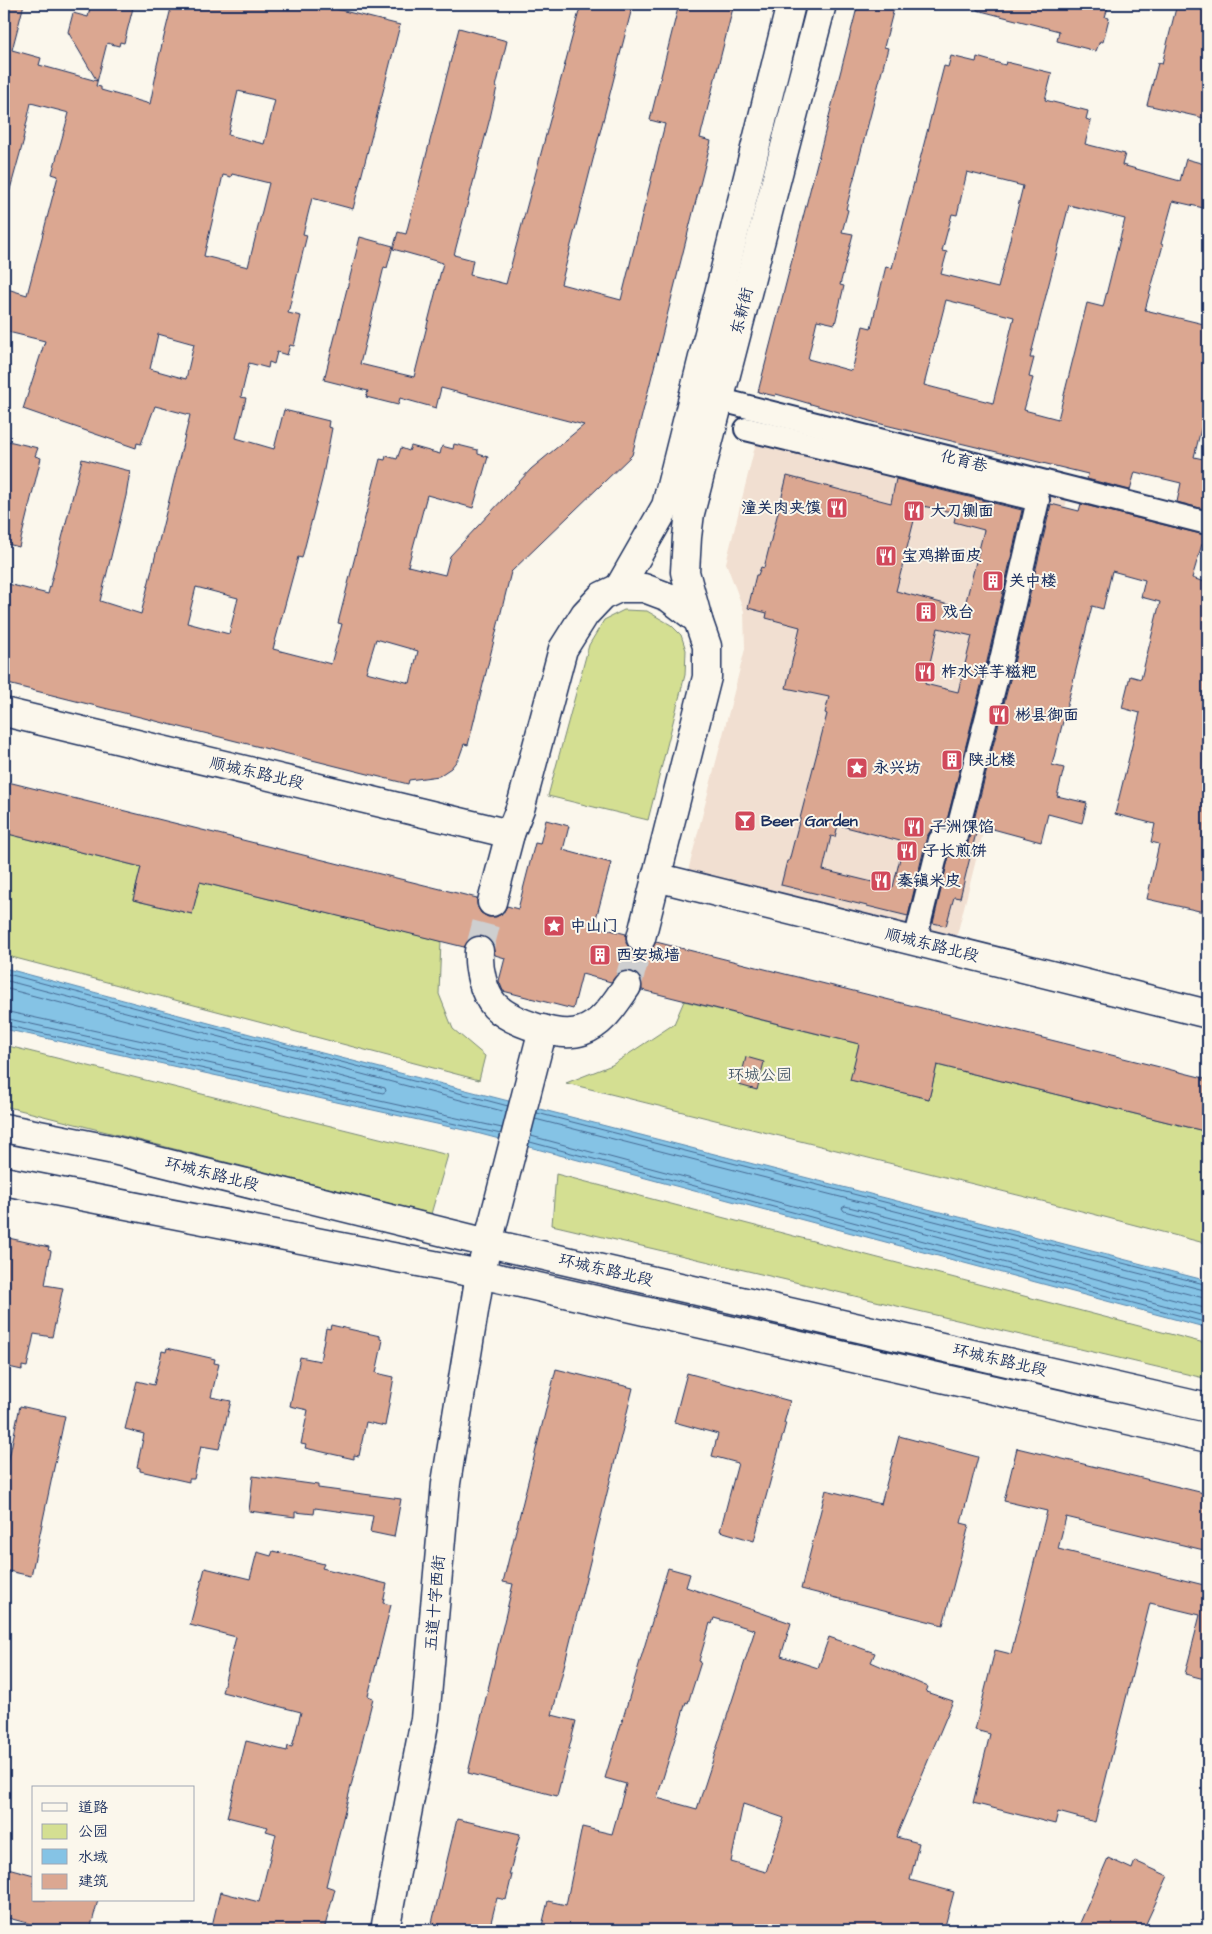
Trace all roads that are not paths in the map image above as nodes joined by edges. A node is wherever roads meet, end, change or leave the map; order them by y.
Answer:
1 (791, 4) edge
2 (822, 4) edge
3 (721, 400) junction
4 (746, 429) dead end
5 (1208, 523) edge
6 (619, 588) junction
7 (698, 620) junction
8 (4, 712) edge
9 (510, 834) junction
10 (656, 876) junction
11 (492, 902) tunnel mouth
12 (641, 938) tunnel mouth
13 (915, 941) junction
14 (479, 951) tunnel mouth
15 (627, 986) tunnel mouth
16 (1208, 1014) edge
17 (543, 1029) junction
18 (4, 1128) edge
19 (4, 1181) edge
20 (488, 1243) junction
21 (480, 1274) junction
22 (1208, 1408) edge
23 (1208, 1438) edge
24 (385, 1930) edge

1 - 6 main road, 东新街
2 - 3 main road, 东新街
3 - 5 street, 化育巷
3 - 7 main road, 东新街
4 - 13 street
6 - 7 main road
6 - 9 main road
7 - 10 main road, 东新街
8 - 9 main road, 顺城东路北段
9 - 11 main road
10 - 12 main road, 东新街
10 - 13 main road, 顺城东路北段
13 - 16 main road, 顺城东路北段
14 - 17 main road
15 - 17 main road
17 - 20 main road, 五道十字西街
18 - 20 main road, 环城东路北段
19 - 21 main road, 环城东路北段
20 - 21 main road, 五道十字西街
20 - 22 main road, 环城东路北段
21 - 23 main road, 环城东路北段
21 - 24 main road, 五道十字西街

